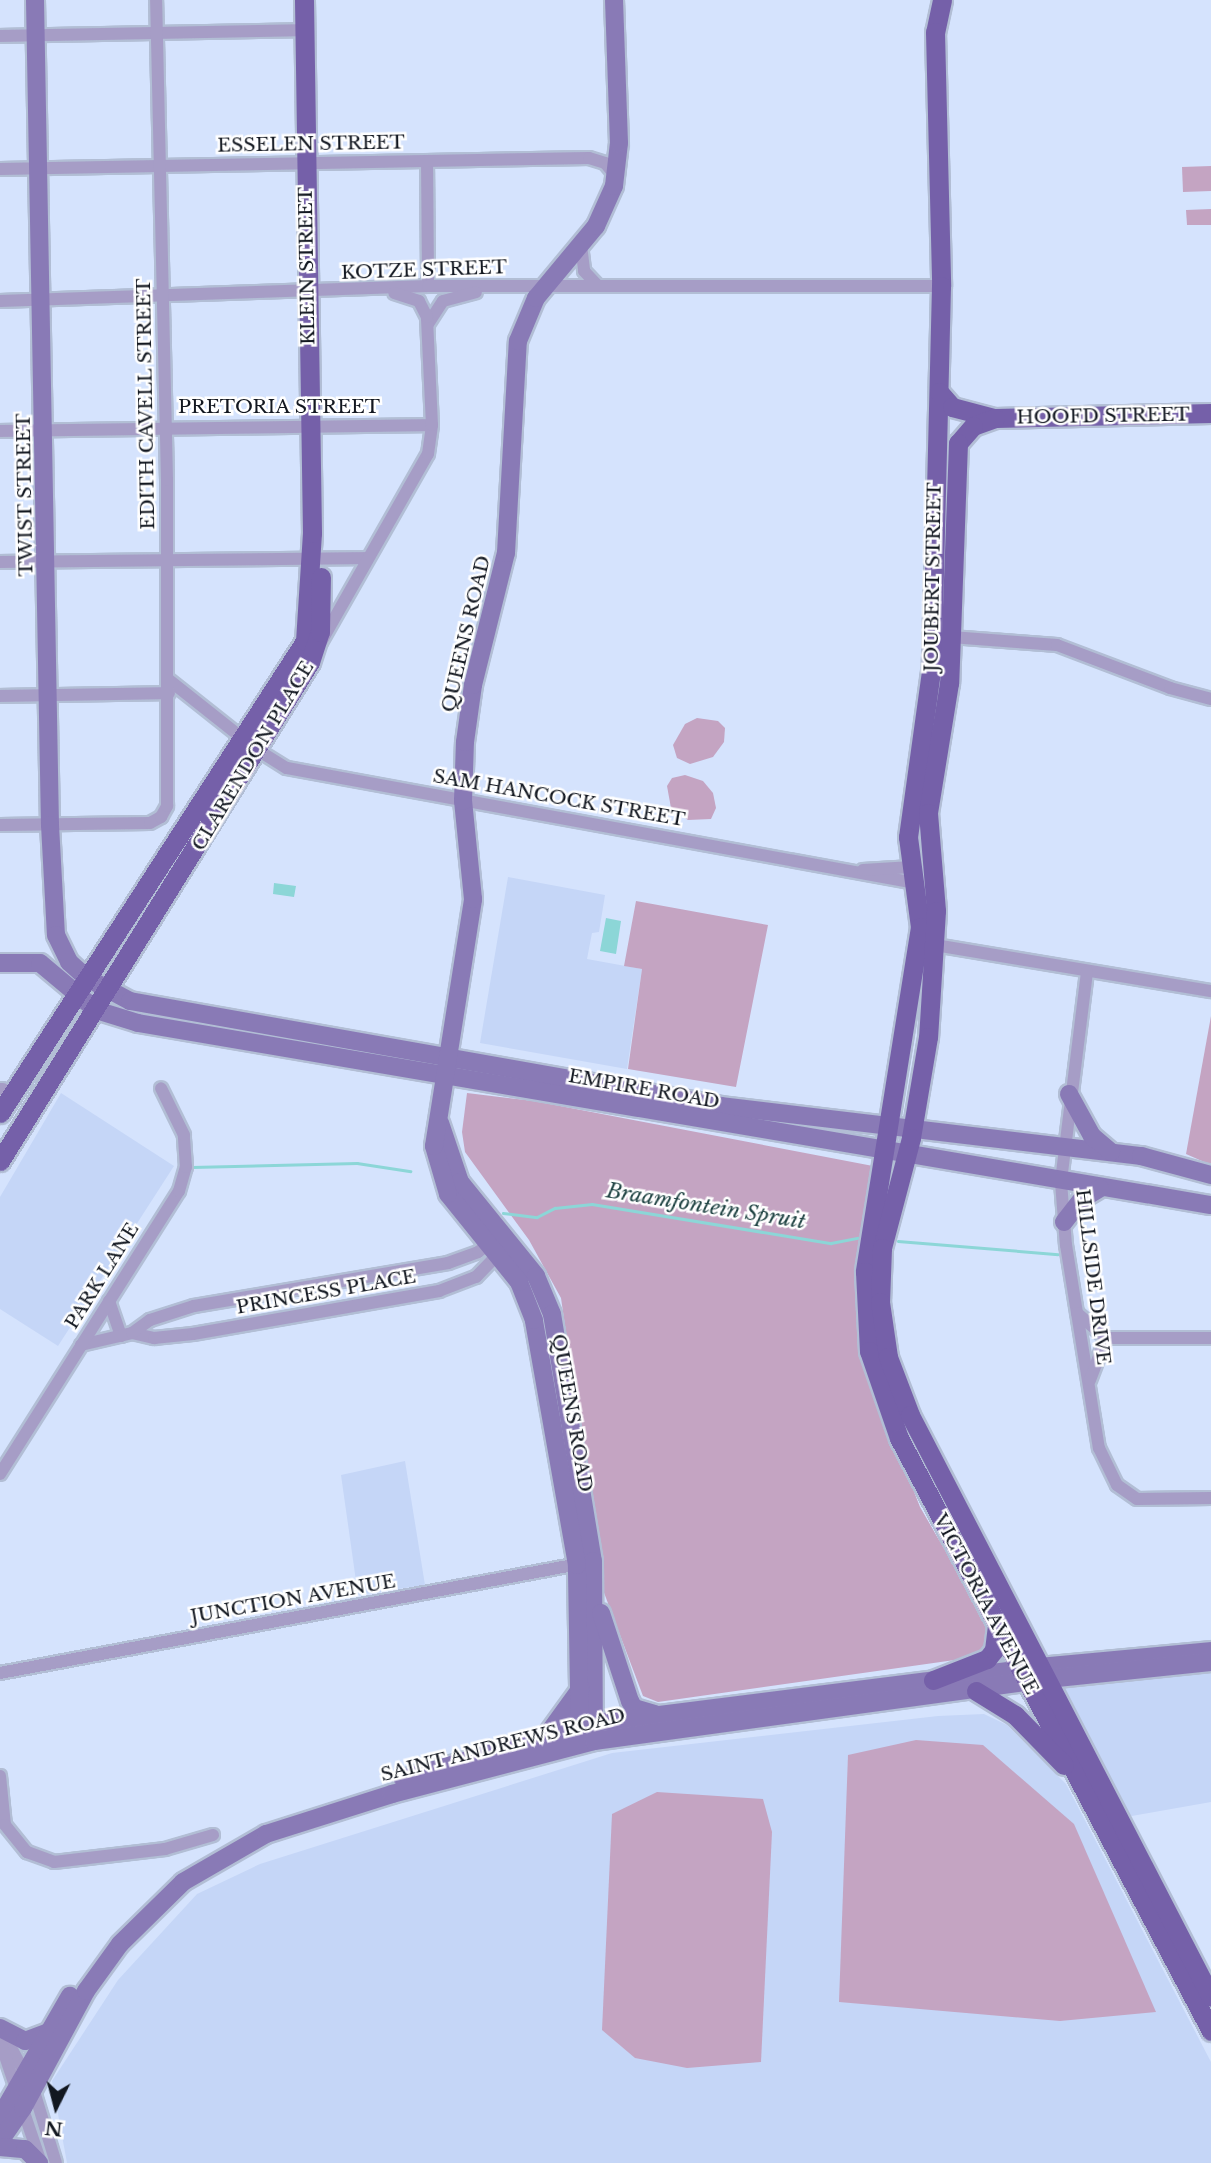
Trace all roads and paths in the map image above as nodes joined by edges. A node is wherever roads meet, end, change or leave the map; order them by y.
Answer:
1 (35, 0) edge
2 (156, 0) edge
3 (304, 0) edge
4 (614, 0) edge
5 (942, 0) edge
6 (304, 30) junction
7 (157, 34) junction
8 (36, 35) junction
9 (0, 36) edge
10 (427, 161) junction
11 (307, 164) junction
12 (160, 167) junction
13 (39, 168) junction
14 (0, 169) edge
15 (616, 176) junction
16 (581, 245) junction
17 (597, 285) junction
18 (428, 286) junction
19 (941, 286) junction
20 (504, 287) junction
21 (544, 287) junction
22 (373, 290) junction
23 (307, 292) junction
24 (164, 296) junction
25 (42, 300) junction
26 (0, 301) edge
27 (428, 325) junction
28 (939, 392) junction
29 (1211, 413) edge
30 (995, 418) junction
31 (309, 425) junction
32 (432, 425) junction
33 (166, 426) junction
34 (44, 430) junction
35 (0, 431) edge
36 (314, 556) junction
37 (368, 558) junction
38 (168, 559) junction
39 (47, 561) junction
40 (0, 562) edge
41 (951, 637) junction
42 (317, 648) junction
43 (169, 680) junction
44 (169, 693) junction
45 (50, 695) junction
46 (0, 696) edge
47 (1211, 699) edge
48 (249, 743) junction
49 (463, 801) junction
50 (0, 825) edge
51 (50, 825) junction
52 (913, 875) junction
53 (56, 935) junction
54 (935, 945) junction
55 (0, 962) edge
56 (28, 962) junction
57 (1087, 972) junction
58 (87, 978) junction
59 (1211, 991) edge
60 (109, 992) junction
61 (76, 995) junction
62 (96, 1010) junction
63 (449, 1055) junction
64 (445, 1075) junction
65 (161, 1088) dead end
66 (1069, 1094) junction
67 (0, 1113) edge
68 (888, 1125) junction
69 (913, 1128) junction
70 (1063, 1147) junction
71 (885, 1150) junction
72 (1111, 1152) junction
73 (906, 1153) junction
74 (0, 1161) edge
75 (1211, 1175) edge
76 (1061, 1182) junction
77 (1100, 1188) junction
78 (1211, 1205) edge
79 (1064, 1222) junction
80 (499, 1244) junction
81 (108, 1301) junction
82 (1076, 1313) junction
83 (126, 1334) junction
84 (1106, 1338) junction
85 (1211, 1338) edge
86 (81, 1345) junction
87 (1089, 1395) junction
88 (0, 1474) edge
89 (1211, 1498) edge
90 (585, 1563) junction
91 (594, 1589) junction
92 (997, 1626) junction
93 (1211, 1651) edge
94 (1211, 1662) edge
95 (0, 1672) edge
96 (1043, 1673) junction
97 (1023, 1676) junction
98 (933, 1680) junction
99 (582, 1685) junction
100 (976, 1691) junction
101 (657, 1715) junction
102 (588, 1733) junction
103 (547, 1735) junction
104 (0, 1776) edge
105 (1079, 1781) junction
106 (2, 1827) edge
107 (213, 1835) dead end
108 (1211, 1997) edge
109 (0, 2028) edge
110 (1211, 2031) edge
111 (48, 2032) junction
112 (0, 2041) edge
113 (26, 2070) junction
114 (25, 2089) junction
115 (23, 2108) junction
116 (0, 2117) edge
117 (0, 2141) edge
118 (0, 2147) edge
119 (40, 2163) edge
120 (55, 2163) edge

1 - 8 main road, TWIST STREET
2 - 7 street, EDITH CAVELL STREET
3 - 6 main road, KLEIN STREET
4 - 15 main road, QUEENS ROAD
5 - 19 main road, JOUBERT STREET
6 - 7 street
6 - 11 main road, KLEIN STREET
7 - 8 street
7 - 12 street, EDITH CAVELL STREET
8 - 9 street
8 - 13 main road, TWIST STREET
10 - 11 street, ESSELEN STREET
10 - 15 street, ESSELEN STREET
10 - 18 street
11 - 12 street, ESSELEN STREET
11 - 23 main road, KLEIN STREET
12 - 13 street, ESSELEN STREET
12 - 24 street, EDITH CAVELL STREET
13 - 14 street, ESSELEN STREET
13 - 25 main road, TWIST STREET
15 - 16 main road, QUEENS ROAD
16 - 17 street
16 - 21 main road, QUEENS ROAD
17 - 19 street, KOTZE STREET
17 - 21 street, KOTZE STREET
18 - 20 street, KOTZE STREET
18 - 22 street, KOTZE STREET
19 - 28 main road, JOUBERT STREET
20 - 21 street, KOTZE STREET
20 - 27 street
21 - 49 main road, QUEENS ROAD
22 - 23 street, KOTZE STREET
22 - 27 street, CLARENDON PLACE
23 - 24 street, KOTZE STREET
23 - 31 main road, KLEIN STREET
24 - 25 street, KOTZE STREET
24 - 33 street, EDITH CAVELL STREET
25 - 26 street, KOTZE STREET
25 - 34 main road, TWIST STREET
27 - 32 street, CLARENDON PLACE
28 - 30 main road
28 - 52 main road, JOUBERT STREET
29 - 30 main road, HOOFD STREET
30 - 41 main road, JOUBERT STREET
31 - 32 street, PRETORIA STREET
31 - 33 street, PRETORIA STREET
31 - 36 main road, KLEIN STREET
32 - 37 street, CLARENDON PLACE
33 - 34 street, PRETORIA STREET
33 - 38 street, EDITH CAVELL STREET
34 - 35 street, PRETORIA STREET
34 - 39 main road, TWIST STREET
36 - 37 street
36 - 38 street
36 - 42 main road, KLEIN STREET
36 - 48 main road, CLARENDON PLACE
37 - 42 street, CLARENDON PLACE
38 - 39 street
38 - 43 street, EDITH CAVELL STREET
39 - 40 street
39 - 45 main road, TWIST STREET
41 - 47 street
41 - 54 main road, JOUBERT STREET
42 - 48 main road, CLARENDON PLACE
43 - 44 street, EDITH CAVELL STREET
43 - 48 street, SAM HANCOCK STREET
44 - 45 street
44 - 51 street, EDITH CAVELL STREET
45 - 46 street
45 - 51 main road, TWIST STREET
48 - 49 street, SAM HANCOCK STREET
48 - 58 main road, CLARENDON PLACE
48 - 60 main road, CLARENDON PLACE
49 - 52 street, SAM HANCOCK STREET
49 - 63 main road, QUEENS ROAD
50 - 51 street
51 - 53 main road, TWIST STREET
52 - 68 main road, JOUBERT STREET
53 - 56 main road
53 - 58 main road, TWIST STREET
54 - 57 street
54 - 69 main road, JOUBERT STREET
55 - 56 main road
56 - 61 main road, EMPIRE ROAD
57 - 59 street
57 - 66 street, HILLSIDE DRIVE
58 - 60 main road, EMPIRE ROAD
58 - 61 main road, CLARENDON PLACE
60 - 62 main road, CLARENDON PLACE
60 - 63 main road, EMPIRE ROAD
61 - 62 main road, EMPIRE ROAD
61 - 67 main road, CLARENDON PLACE
62 - 64 main road, EMPIRE ROAD
62 - 74 main road, CLARENDON PLACE
63 - 64 main road, QUEENS ROAD
63 - 68 main road, EMPIRE ROAD
64 - 71 main road, EMPIRE ROAD
64 - 80 main road, QUEENS ROAD
65 - 81 street, PARK LANE
66 - 70 street, HILLSIDE DRIVE
66 - 72 main road
68 - 69 main road, EMPIRE ROAD
68 - 71 main road, JOUBERT STREET
69 - 70 main road, EMPIRE ROAD
69 - 73 main road, JOUBERT STREET
70 - 72 main road, EMPIRE ROAD
70 - 76 street, HILLSIDE DRIVE
71 - 73 main road, EMPIRE ROAD
71 - 92 main road, VICTORIA AVENUE
72 - 75 main road, EMPIRE ROAD
73 - 76 main road, EMPIRE ROAD
73 - 96 main road, VICTORIA AVENUE
76 - 77 main road, EMPIRE ROAD
76 - 79 street, HILLSIDE DRIVE
77 - 78 main road, EMPIRE ROAD
77 - 79 main road
79 - 82 street, HILLSIDE DRIVE
80 - 83 street, PRINCESS PLACE
80 - 83 street, PRINCESS PLACE
80 - 90 main road, QUEENS ROAD
81 - 83 street
81 - 86 street, PARK LANE
82 - 84 street
82 - 87 street, HILLSIDE DRIVE
83 - 86 street, PRINCESS PLACE
84 - 85 street
84 - 87 street
86 - 88 street, PARK LANE
87 - 89 street, HILLSIDE DRIVE
90 - 91 main road, QUEENS ROAD
90 - 95 street, JUNCTION AVENUE
90 - 99 main road, QUEENS ROAD
91 - 101 main road
91 - 102 main road, QUEENS ROAD
92 - 97 main road, VICTORIA AVENUE
92 - 98 main road
93 - 96 main road, SAINT ANDREWS ROAD
94 - 96 main road, SAINT ANDREWS ROAD
96 - 97 main road, SAINT ANDREWS ROAD
96 - 108 main road, VICTORIA AVENUE
97 - 98 main road, SAINT ANDREWS ROAD
97 - 100 main road, SAINT ANDREWS ROAD
97 - 105 main road, VICTORIA AVENUE
98 - 101 main road, SAINT ANDREWS ROAD
99 - 102 main road, QUEENS ROAD
99 - 103 main road
100 - 102 main road, SAINT ANDREWS ROAD
100 - 105 main road
101 - 102 main road, SAINT ANDREWS ROAD
102 - 103 main road, SAINT ANDREWS ROAD
102 - 114 main road, SAINT ANDREWS ROAD
103 - 111 main road, SAINT ANDREWS ROAD
104 - 106 street
105 - 110 main road, VICTORIA AVENUE
106 - 107 street
109 - 111 main road
109 - 113 street
111 - 113 main road, SAINT ANDREWS ROAD
112 - 114 street
113 - 114 main road, SAINT ANDREWS ROAD
114 - 115 main road, SAINT ANDREWS ROAD
114 - 116 main road
114 - 120 street
115 - 117 main road, SAINT ANDREWS ROAD
115 - 119 street
118 - 119 main road

